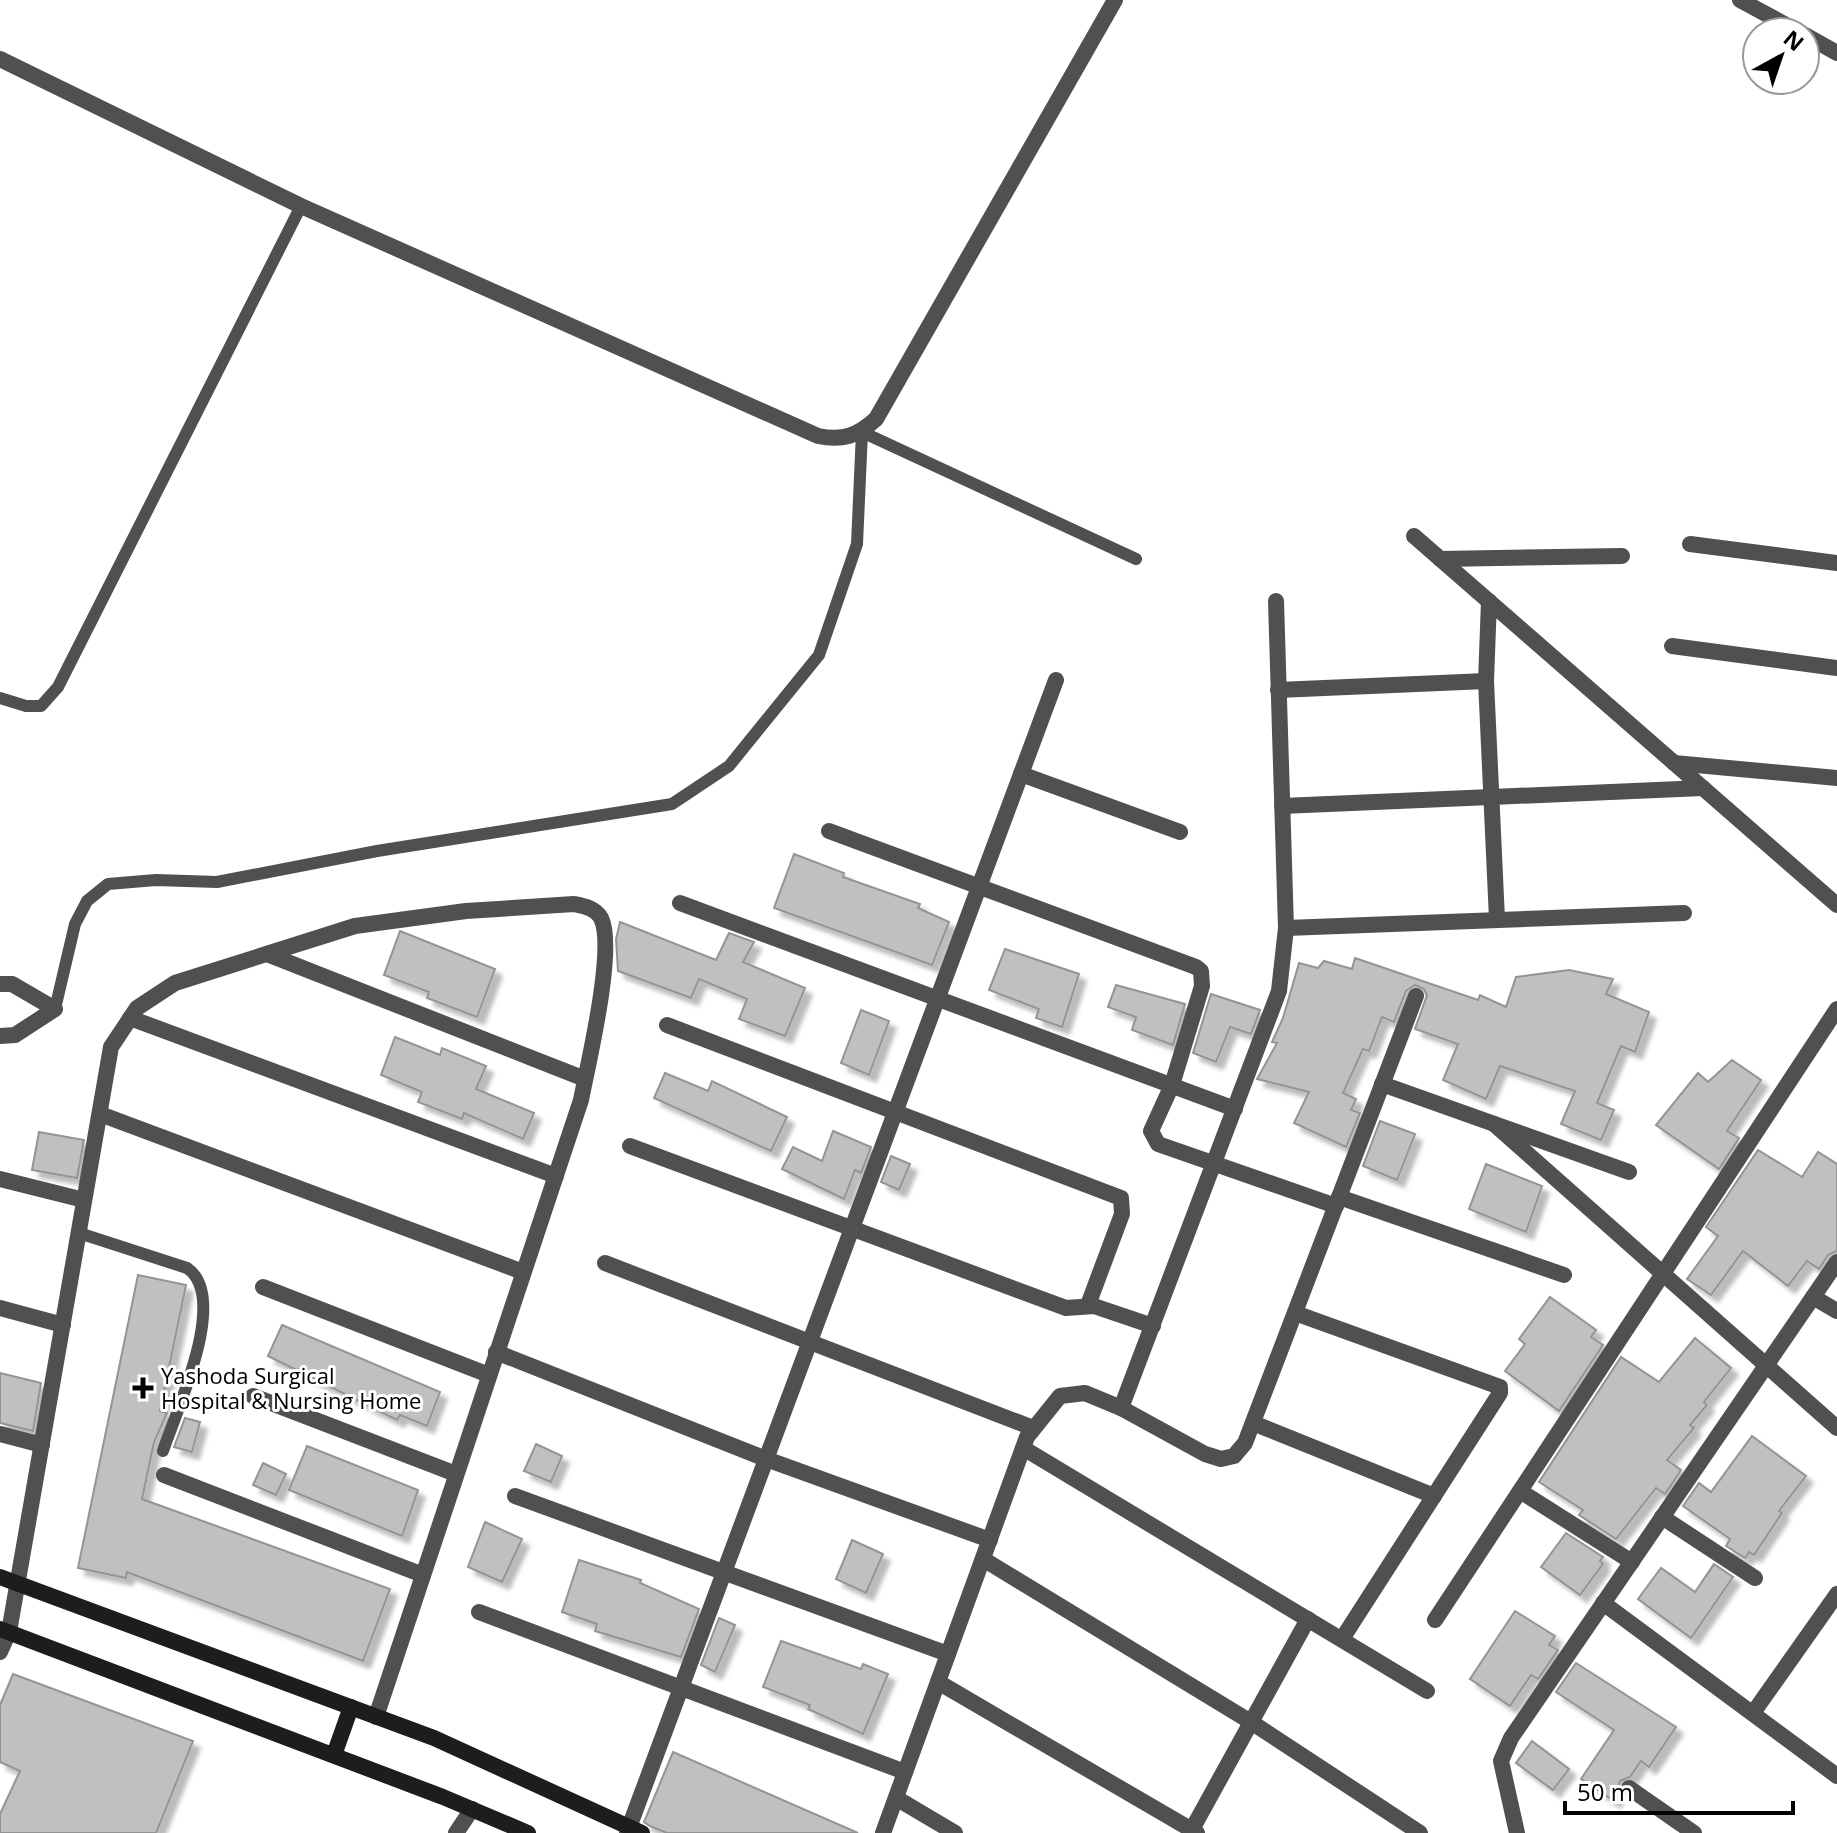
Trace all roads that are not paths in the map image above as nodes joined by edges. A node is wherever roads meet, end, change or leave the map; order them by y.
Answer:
1 (1115, 0) edge
2 (1740, 0) edge
3 (1770, 16) edge
4 (0, 59) edge
5 (301, 206) junction
6 (862, 432) junction
7 (1414, 536) dead end
8 (1690, 544) dead end
9 (1622, 556) dead end
10 (1136, 559) dead end
11 (1440, 559) junction
12 (1837, 563) edge
13 (1276, 601) dead end
14 (1489, 601) junction
15 (1672, 646) dead end
16 (1837, 668) edge
17 (1056, 680) dead end
18 (1486, 681) junction
19 (1278, 690) junction
20 (0, 698) edge
21 (1674, 763) junction
22 (1021, 774) junction
23 (1837, 778) edge
24 (1703, 788) junction
25 (1491, 797) junction
26 (1282, 806) junction
27 (829, 831) dead end
28 (1180, 832) dead end
29 (979, 886) junction
30 (680, 903) dead end
31 (1837, 905) edge
32 (1684, 913) dead end
33 (1497, 919) junction
34 (1286, 928) junction
35 (267, 954) junction
36 (0, 984) edge
37 (1416, 996) dead end
38 (938, 997) junction
39 (55, 1009) junction
40 (1837, 1009) edge
41 (130, 1018) junction
42 (667, 1025) dead end
43 (0, 1036) edge
44 (585, 1079) junction
45 (1382, 1084) junction
46 (1172, 1085) junction
47 (1235, 1109) junction
48 (895, 1113) junction
49 (100, 1114) junction
50 (1494, 1124) junction
51 (630, 1146) dead end
52 (1214, 1164) junction
53 (1629, 1172) dead end
54 (556, 1176) junction
55 (0, 1179) edge
56 (84, 1200) junction
57 (1337, 1202) junction
58 (853, 1226) junction
59 (79, 1233) junction
60 (1837, 1262) edge
61 (605, 1263) dead end
62 (523, 1272) junction
63 (1564, 1275) dead end
64 (263, 1287) dead end
65 (1813, 1297) junction
66 (1088, 1305) junction
67 (0, 1308) edge
68 (1837, 1311) edge
69 (1295, 1313) junction
70 (63, 1325) junction
71 (1153, 1326) junction
72 (809, 1344) junction
73 (496, 1352) junction
74 (489, 1375) junction
75 (253, 1396) dead end
76 (1121, 1408) junction
77 (1253, 1423) junction
78 (1033, 1428) junction
79 (1837, 1428) edge
80 (0, 1434) edge
81 (42, 1445) junction
82 (1023, 1448) junction
83 (163, 1451) dead end
84 (766, 1459) junction
85 (456, 1474) junction
86 (164, 1475) dead end
87 (1520, 1491) junction
88 (515, 1496) dead end
89 (1434, 1496) junction
90 (1662, 1517) junction
91 (990, 1540) junction
92 (983, 1559) junction
93 (1632, 1562) junction
94 (423, 1575) junction
95 (723, 1575) junction
96 (0, 1577) edge
97 (1755, 1578) dead end
98 (17, 1584) junction
99 (1837, 1594) edge
100 (1603, 1603) junction
101 (479, 1612) dead end
102 (1308, 1619) junction
103 (1435, 1620) dead end
104 (4, 1630) edge
105 (1342, 1639) junction
106 (0, 1652) edge
107 (948, 1654) junction
108 (938, 1682) junction
109 (681, 1689) junction
110 (1427, 1691) dead end
111 (351, 1707) junction
112 (1753, 1713) junction
113 (376, 1717) junction
114 (1251, 1722) junction
115 (334, 1755) junction
116 (905, 1772) junction
117 (1837, 1776) edge
118 (1629, 1788) dead end
119 (896, 1798) junction
120 (472, 1809) junction
121 (633, 1831) edge
122 (1193, 1832) edge
123 (456, 1833) edge
124 (528, 1833) edge
125 (883, 1833) edge
126 (955, 1833) edge
127 (1420, 1833) edge
128 (1517, 1833) edge
129 (1694, 1833) edge

1 - 6 street
2 - 3 street
4 - 5 street
5 - 6 street
5 - 20 lane
6 - 10 lane
6 - 39 lane
7 - 11 street
8 - 12 street
9 - 11 street
11 - 14 street
13 - 19 street
14 - 18 street
14 - 21 street
15 - 16 street
17 - 22 street
18 - 19 street
18 - 25 street
19 - 26 street
21 - 23 street
21 - 24 street
22 - 28 street
22 - 29 street
24 - 25 street
24 - 31 street
25 - 26 street
25 - 33 street
26 - 34 street
27 - 29 street
29 - 38 street
29 - 46 street
30 - 38 street
32 - 33 street
33 - 34 street
34 - 47 street
35 - 41 street
35 - 44 street
35 - 44 street
36 - 39 street
37 - 45 street
38 - 46 street
38 - 48 street
39 - 43 street
40 - 87 street
41 - 49 street
41 - 54 street
42 - 48 street
44 - 54 street
45 - 50 street
45 - 57 street
46 - 47 street
46 - 52 street
47 - 52 street
48 - 58 street
48 - 66 street
49 - 56 street
49 - 62 street
50 - 53 street
50 - 79 street
51 - 58 street
52 - 57 street
52 - 71 street
54 - 62 street
55 - 56 street
56 - 59 street
57 - 63 street
57 - 69 street
58 - 66 street
58 - 72 street
59 - 70 street
59 - 83 lane
60 - 65 street
61 - 72 street
62 - 73 street
64 - 74 street
65 - 68 street
65 - 90 street
66 - 71 street
67 - 70 street
69 - 77 street
69 - 89 street
70 - 81 street
71 - 76 street
72 - 78 street
72 - 84 street
73 - 74 street
73 - 84 street
74 - 85 street
75 - 85 street
76 - 77 street
76 - 78 street
77 - 89 street
78 - 82 street
80 - 81 street
81 - 98 street
82 - 91 street
82 - 102 street
84 - 91 street
84 - 95 street
85 - 94 street
86 - 94 street
87 - 93 street
87 - 103 street
88 - 95 street
89 - 105 street
90 - 93 street
90 - 97 street
91 - 92 street
92 - 107 street
92 - 114 street
93 - 100 street
94 - 113 street
95 - 107 street
95 - 109 street
96 - 98 street
98 - 104 street
98 - 111 street
99 - 112 street
100 - 112 street
100 - 128 street
101 - 109 street
102 - 105 street
102 - 114 street
104 - 106 street
104 - 115 street
105 - 110 street
107 - 108 street
108 - 116 street
108 - 122 street
109 - 116 street
109 - 121 street
111 - 113 street
111 - 115 street
112 - 117 street
113 - 121 street
114 - 122 street
114 - 127 street
115 - 120 street
116 - 119 street
118 - 129 street
119 - 125 street
119 - 126 street
120 - 123 street
120 - 124 street

